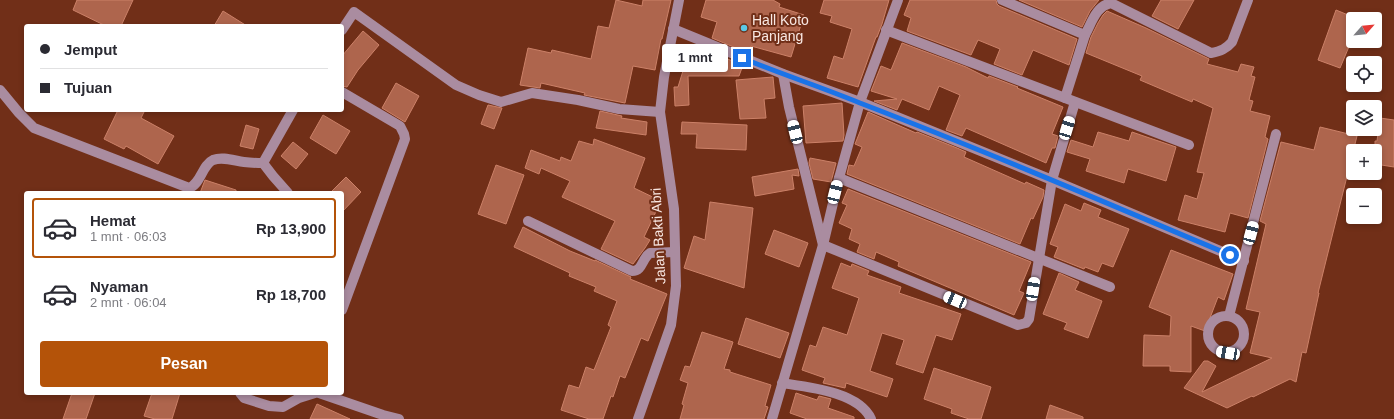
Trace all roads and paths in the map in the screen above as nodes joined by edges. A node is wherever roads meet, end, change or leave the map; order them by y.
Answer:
1 (679, 0) edge
2 (898, 0) edge
3 (1002, 0) edge
4 (1248, 0) edge
5 (344, 27) edge
6 (673, 30) junction
7 (886, 30) junction
8 (1086, 35) junction
9 (783, 74) junction
10 (0, 90) edge
11 (344, 93) edge
12 (1065, 98) junction
13 (860, 102) junction
14 (1075, 102) junction
15 (292, 112) edge
16 (660, 112) junction
17 (1276, 134) dead end
18 (1189, 145) dead end
19 (263, 163) junction
20 (839, 178) junction
21 (1052, 180) junction
22 (286, 191) edge
23 (528, 221) dead end
24 (822, 245) junction
25 (675, 252) junction
26 (1038, 258) junction
27 (1244, 261) junction
28 (1110, 287) dead end
29 (344, 305) edge
30 (1229, 316) dead end
31 (782, 383) junction
32 (242, 395) edge
33 (309, 395) edge
34 (320, 395) edge
35 (399, 419) edge
36 (638, 419) edge
37 (772, 419) edge
38 (871, 419) edge

1 - 6 street, Jalan Bakti Abri
2 - 7 street
3 - 8 street
4 - 8 street
5 - 16 street
6 - 9 street
6 - 16 street, Jalan Bakti Abri
7 - 12 street
7 - 13 street
8 - 12 street
9 - 13 street
9 - 24 street
10 - 19 street
11 - 29 street
12 - 14 street
13 - 20 street
13 - 21 street
14 - 18 street
14 - 21 street
15 - 19 street
16 - 25 street, Jalan Bakti Abri
17 - 27 street
19 - 22 street
20 - 24 street
20 - 26 street
21 - 26 street
21 - 27 street
23 - 25 street
24 - 26 street
24 - 31 street
25 - 36 street, Jalan Bakti Abri
26 - 28 street
27 - 30 street
31 - 37 street
31 - 38 street
32 - 33 street
34 - 35 street

